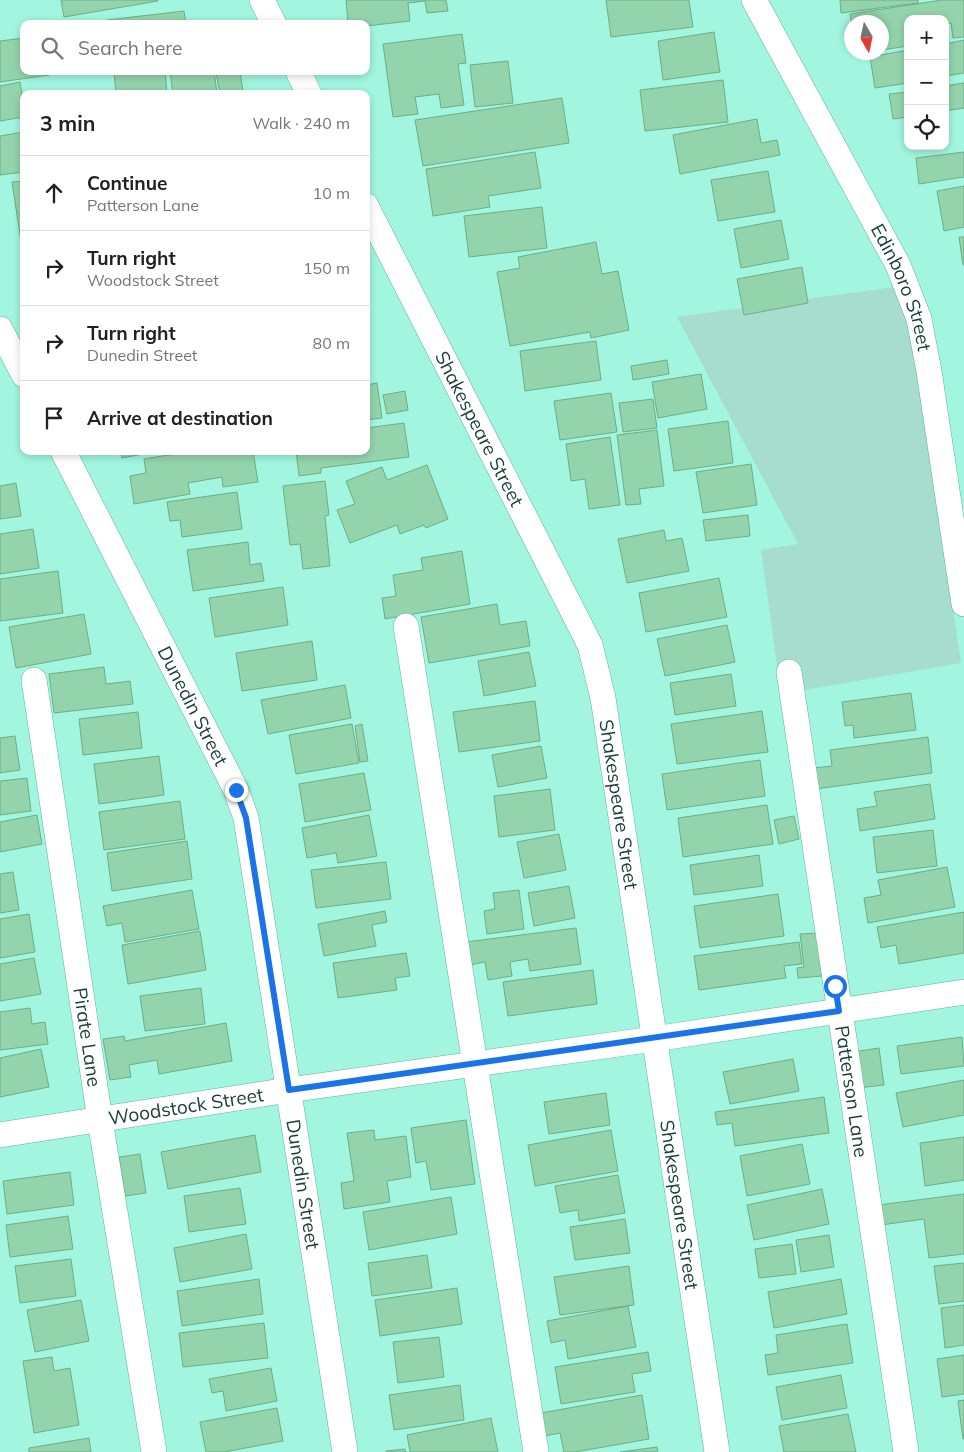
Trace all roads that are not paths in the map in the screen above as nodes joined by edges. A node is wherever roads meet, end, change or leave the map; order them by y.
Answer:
1 (262, 0) edge
2 (754, 0) edge
3 (272, 20) edge
4 (300, 75) edge
5 (307, 90) edge
6 (370, 214) edge
7 (0, 329) edge
8 (20, 367) edge
9 (65, 455) edge
10 (964, 604) edge
11 (406, 626) dead end
12 (788, 672) dead end
13 (34, 680) dead end
14 (964, 992) edge
15 (839, 1011) junction
16 (654, 1038) junction
17 (474, 1063) junction
18 (289, 1090) junction
19 (100, 1120) junction
20 (0, 1135) edge
21 (154, 1452) edge
22 (345, 1452) edge
23 (536, 1452) edge
24 (717, 1452) edge
25 (906, 1452) edge

1 - 3 street
2 - 10 street, Edinboro Street
4 - 5 street
6 - 16 street, Shakespeare Street
7 - 8 street
9 - 18 street, Dunedin Street
11 - 17 street
12 - 15 street, Patterson Lane
13 - 19 street, Pirate Lane
14 - 15 street, Woodstock Street
15 - 16 street, Woodstock Street
15 - 25 street, Patterson Lane
16 - 17 street, Woodstock Street
16 - 24 street, Shakespeare Street
17 - 18 street, Woodstock Street
17 - 23 street
18 - 19 street, Woodstock Street
18 - 22 street, Dunedin Street
19 - 20 street, Woodstock Street
19 - 21 street, Pirate Lane

